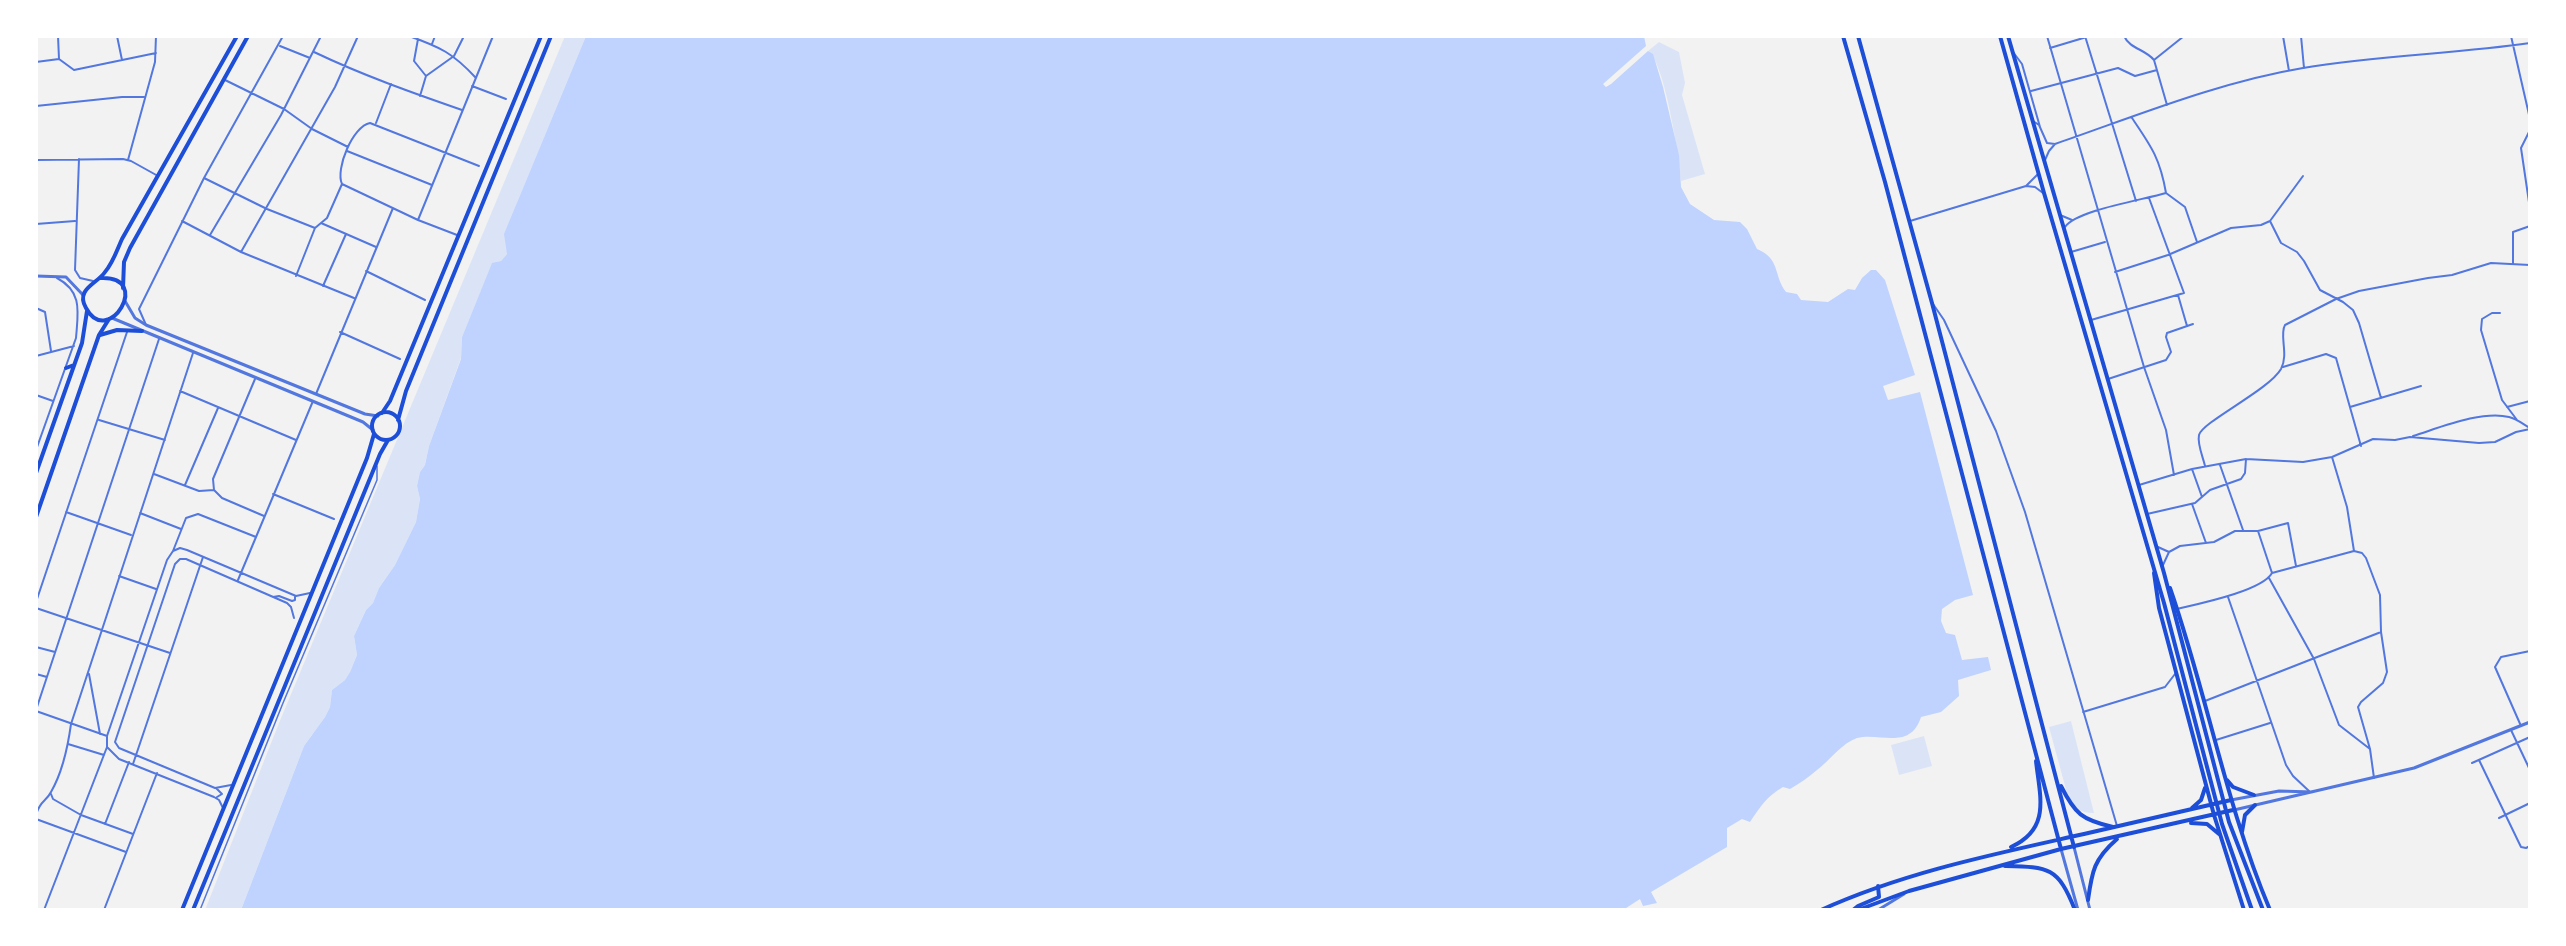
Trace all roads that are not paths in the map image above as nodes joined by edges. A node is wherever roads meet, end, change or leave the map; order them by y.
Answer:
1 (58, 36) edge
2 (117, 36) edge
3 (156, 36) edge
4 (237, 36) edge
5 (248, 36) edge
6 (284, 36) edge
7 (321, 36) edge
8 (358, 36) edge
9 (409, 36) edge
10 (435, 36) edge
11 (464, 36) edge
12 (493, 36) edge
13 (541, 36) edge
14 (551, 36) edge
15 (1843, 36) edge
16 (1858, 36) edge
17 (2000, 36) edge
18 (2008, 36) edge
19 (2047, 36) edge
20 (2090, 36) edge
21 (2124, 36) edge
22 (2184, 36) edge
23 (2283, 36) edge
24 (2301, 36) edge
25 (2511, 36) edge
26 (2086, 37) edge
27 (418, 39) junction
28 (2530, 43) edge
29 (432, 44) junction
30 (2514, 45) junction
31 (280, 46) junction
32 (2050, 48) junction
33 (314, 52) junction
34 (2012, 52) junction
35 (156, 53) junction
36 (454, 56) junction
37 (311, 58) junction
38 (59, 59) junction
39 (123, 60) junction
40 (2154, 60) junction
41 (36, 62) edge
42 (345, 67) junction
43 (2304, 68) junction
44 (2157, 70) junction
45 (2289, 71) junction
46 (2096, 73) junction
47 (426, 76) junction
48 (476, 78) junction
49 (225, 80) junction
50 (2061, 83) junction
51 (391, 84) junction
52 (472, 86) junction
53 (2031, 91) junction
54 (251, 94) junction
55 (420, 96) junction
56 (145, 97) junction
57 (506, 99) dead end
58 (36, 106) edge
59 (2167, 106) junction
60 (284, 109) junction
61 (462, 110) junction
62 (2132, 118) junction
63 (2530, 119) edge
64 (2032, 121) junction
65 (376, 123) junction
66 (2111, 125) junction
67 (2040, 127) junction
68 (312, 129) junction
69 (2530, 130) edge
70 (2077, 137) junction
71 (2055, 144) junction
72 (348, 149) junction
73 (445, 152) junction
74 (79, 159) junction
75 (36, 160) edge
76 (128, 160) junction
77 (2044, 162) junction
78 (480, 166) dead end
79 (2038, 174) junction
80 (158, 176) junction
81 (2303, 176) dead end
82 (204, 178) junction
83 (2530, 183) edge
84 (342, 184) junction
85 (2526, 184) junction
86 (432, 185) junction
87 (2026, 186) junction
88 (235, 193) junction
89 (2043, 193) junction
90 (2166, 193) junction
91 (2150, 198) junction
92 (2136, 201) junction
93 (393, 208) junction
94 (267, 209) junction
95 (2530, 209) edge
96 (2098, 210) junction
97 (2060, 214) junction
98 (182, 220) junction
99 (418, 220) junction
100 (2072, 220) junction
101 (75, 221) junction
102 (1910, 221) junction
103 (2270, 221) junction
104 (36, 224) edge
105 (321, 224) junction
106 (2530, 226) edge
107 (315, 228) junction
108 (2064, 230) junction
109 (346, 234) junction
110 (210, 235) junction
111 (457, 235) junction
112 (2107, 241) junction
113 (2198, 242) junction
114 (376, 247) junction
115 (241, 252) junction
116 (2071, 252) junction
117 (2168, 255) junction
118 (2513, 264) junction
119 (2530, 265) edge
120 (366, 271) junction
121 (2115, 272) junction
122 (52, 275) junction
123 (36, 276) edge
124 (296, 276) junction
125 (100, 278) junction
126 (93, 281) junction
127 (323, 286) junction
128 (123, 289) junction
129 (2178, 295) junction
130 (84, 296) junction
131 (354, 298) junction
132 (2336, 299) junction
133 (424, 300) dead end
134 (125, 301) junction
135 (1932, 303) junction
136 (36, 308) edge
137 (87, 310) junction
138 (2127, 310) junction
139 (2500, 313) dead end
140 (111, 318) junction
141 (2089, 321) junction
142 (2193, 324) dead end
143 (146, 325) junction
144 (2187, 326) junction
145 (127, 330) junction
146 (142, 331) junction
147 (340, 332) junction
148 (99, 335) junction
149 (159, 339) junction
150 (74, 345) junction
151 (51, 351) junction
152 (194, 353) junction
153 (36, 356) edge
154 (400, 359) dead end
155 (75, 365) junction
156 (2144, 367) junction
157 (2282, 367) junction
158 (66, 368) junction
159 (255, 379) junction
160 (2108, 379) junction
161 (2421, 386) dead end
162 (180, 391) junction
163 (316, 394) junction
164 (36, 395) edge
165 (2381, 398) junction
166 (53, 401) junction
167 (313, 401) junction
168 (2530, 401) edge
169 (218, 407) junction
170 (2350, 407) junction
171 (2507, 407) junction
172 (380, 414) junction
173 (238, 415) junction
174 (98, 419) junction
175 (398, 420) junction
176 (2517, 420) junction
177 (2530, 428) edge
178 (128, 429) junction
179 (373, 432) junction
180 (2410, 437) junction
181 (165, 440) junction
182 (296, 440) junction
183 (388, 440) junction
184 (2361, 446) junction
185 (36, 450) edge
186 (2332, 457) junction
187 (2246, 459) junction
188 (2220, 465) junction
189 (2205, 466) junction
190 (2192, 469) junction
191 (36, 473) edge
192 (153, 474) junction
193 (2174, 475) junction
194 (2226, 484) junction
195 (185, 485) junction
196 (2139, 485) junction
197 (214, 490) junction
198 (273, 494) junction
199 (2202, 498) junction
200 (2192, 504) junction
201 (66, 512) junction
202 (140, 513) junction
203 (2147, 514) junction
204 (264, 516) junction
205 (36, 517) edge
206 (334, 519) dead end
207 (97, 523) junction
208 (181, 529) junction
209 (2242, 530) junction
210 (2258, 531) junction
211 (132, 535) junction
212 (256, 537) junction
213 (2206, 544) junction
214 (2157, 547) junction
215 (173, 551) junction
216 (2354, 551) junction
217 (2169, 552) junction
218 (203, 557) junction
219 (200, 565) junction
220 (2162, 566) junction
221 (2296, 566) junction
222 (242, 572) junction
223 (2154, 573) junction
224 (2164, 573) junction
225 (2272, 573) junction
226 (119, 576) junction
227 (2269, 578) junction
228 (238, 580) junction
229 (156, 590) junction
230 (310, 593) junction
231 (294, 595) junction
232 (273, 597) junction
233 (2228, 597) junction
234 (36, 602) edge
235 (36, 608) edge
236 (2177, 609) junction
237 (67, 618) junction
238 (294, 618) dead end
239 (102, 630) junction
240 (2381, 632) junction
241 (139, 642) junction
242 (148, 645) junction
243 (36, 646) edge
244 (2530, 651) edge
245 (55, 652) junction
246 (171, 653) junction
247 (2314, 659) junction
248 (2176, 668) junction
249 (88, 672) junction
250 (36, 674) edge
251 (47, 677) junction
252 (2259, 681) junction
253 (2205, 701) junction
254 (36, 711) edge
255 (2084, 712) junction
256 (2271, 722) junction
257 (2530, 722) edge
258 (71, 724) junction
259 (2522, 726) junction
260 (2511, 730) junction
261 (100, 734) junction
262 (107, 736) junction
263 (2530, 736) edge
264 (2216, 740) junction
265 (2517, 743) junction
266 (68, 744) junction
267 (107, 747) junction
268 (2035, 748) junction
269 (2370, 749) junction
270 (104, 755) junction
271 (136, 755) junction
272 (2479, 760) junction
273 (131, 763) junction
274 (2472, 763) dead end
275 (2530, 770) edge
276 (157, 772) junction
277 (2225, 777) junction
278 (2374, 778) junction
279 (2058, 780) junction
280 (2205, 781) junction
281 (231, 785) junction
282 (215, 788) junction
283 (2309, 791) junction
284 (2314, 793) junction
285 (51, 794) junction
286 (2254, 795) junction
287 (214, 796) junction
288 (2231, 800) junction
289 (2530, 803) edge
290 (2211, 804) junction
291 (2255, 805) junction
292 (224, 808) junction
293 (2233, 810) junction
294 (2186, 811) junction
295 (81, 815) junction
296 (2214, 815) junction
297 (2505, 815) junction
298 (36, 817) edge
299 (2499, 818) dead end
300 (2184, 822) junction
301 (105, 824) junction
302 (2115, 827) junction
303 (74, 833) junction
304 (134, 834) junction
305 (2220, 835) junction
306 (2241, 836) junction
307 (2071, 837) junction
308 (2059, 838) junction
309 (2119, 838) junction
310 (2530, 846) edge
311 (2074, 848) junction
312 (2061, 849) junction
313 (127, 852) junction
314 (2002, 852) junction
315 (2001, 866) junction
316 (1878, 886) junction
317 (1909, 891) junction
318 (2088, 900) junction
319 (196, 909) edge
320 (44, 910) edge
321 (104, 910) edge
322 (182, 910) edge
323 (1821, 910) edge
324 (1855, 910) edge
325 (1878, 910) edge
326 (2077, 910) edge
327 (2090, 910) edge
328 (2244, 910) edge
329 (2252, 910) edge
330 (2263, 910) edge
331 (2270, 910) edge

1 - 38 street
2 - 39 street
3 - 35 street
4 - 80 main road
5 - 49 main road
6 - 31 street
7 - 33 street
8 - 42 street
9 - 27 street
10 - 29 street
11 - 36 street
12 - 48 street
13 - 111 main road
14 - 175 main road
15 - 268 main road
16 - 102 main road
17 - 79 main road
18 - 34 main road
19 - 32 street
20 - 26 street
21 - 40 street
22 - 40 street
23 - 45 street
24 - 43 street
25 - 30 street
26 - 32 street
26 - 46 street
27 - 29 street
27 - 47 street
28 - 30 street
29 - 36 street
30 - 43 street
30 - 63 street
31 - 37 street
31 - 54 street
32 - 50 street
33 - 37 street
33 - 42 street
34 - 53 street
34 - 64 main road
35 - 39 street
35 - 56 street
36 - 47 street
36 - 48 street
37 - 60 street
38 - 39 street
38 - 41 street
40 - 44 street
42 - 51 street
42 - 68 street
43 - 45 street
44 - 46 street
44 - 59 street
45 - 59 street
46 - 50 street
46 - 66 street
47 - 55 street
48 - 52 street
49 - 54 street
49 - 128 main road
50 - 53 street
50 - 70 street
51 - 55 street
51 - 65 street
52 - 57 street
52 - 61 street
53 - 67 street
54 - 60 street
54 - 82 street
55 - 61 street
56 - 58 street
56 - 76 street
59 - 62 street
60 - 68 street
60 - 88 street
61 - 73 street
62 - 66 street
62 - 90 street
64 - 67 street
64 - 77 main road
65 - 72 street
65 - 73 street
66 - 70 street
66 - 92 street
67 - 71 street
68 - 72 street
68 - 94 street
69 - 85 street
70 - 71 street
70 - 96 street
71 - 77 street
72 - 84 street
72 - 86 street
73 - 78 street
73 - 86 street
74 - 75 street
74 - 76 street
74 - 101 street
76 - 80 street
77 - 97 main road
79 - 87 street
79 - 89 main road
80 - 125 main road
81 - 103 street
82 - 88 street
82 - 98 street
83 - 85 street
84 - 93 street
84 - 105 street
85 - 95 street
86 - 99 street
87 - 89 street
87 - 102 street
88 - 94 street
88 - 110 street
89 - 223 main road
90 - 91 street
90 - 113 street
91 - 92 street
91 - 117 street
92 - 96 street
93 - 99 street
93 - 114 street
94 - 107 street
94 - 115 street
96 - 100 street
96 - 112 street
97 - 100 street
97 - 108 main road
98 - 110 street
98 - 143 street
99 - 111 street
100 - 108 street
101 - 104 street
101 - 126 street
102 - 135 main road
103 - 113 street
103 - 132 street
105 - 107 street
105 - 109 street
106 - 118 street
107 - 124 street
108 - 116 main road
109 - 114 street
109 - 127 street
110 - 115 street
111 - 172 main road
112 - 116 street
112 - 121 street
113 - 117 street
114 - 120 street
115 - 124 street
116 - 141 main road
117 - 121 street
117 - 129 street
118 - 119 street
118 - 132 street
120 - 131 street
120 - 133 street
121 - 138 street
122 - 123 street
122 - 130 street
122 - 150 street
124 - 127 street
125 - 126 main road
125 - 128 main road
126 - 130 main road
127 - 131 street
128 - 134 main road
129 - 138 street
129 - 144 street
130 - 137 main road
131 - 147 street
132 - 157 street
132 - 165 street
134 - 140 main road
134 - 143 street
135 - 255 street
135 - 279 main road
136 - 151 street
137 - 140 main road
137 - 155 main road
138 - 141 street
138 - 156 street
139 - 171 street
140 - 146 street
140 - 148 main road
141 - 160 main road
142 - 144 street
143 - 163 street
144 - 156 street
145 - 146 main road
145 - 148 main road
145 - 174 street
146 - 149 street
147 - 154 street
147 - 163 street
148 - 205 main road
149 - 152 street
149 - 178 street
150 - 151 street
150 - 158 street
151 - 153 street
152 - 159 street
152 - 162 street
155 - 158 main road
155 - 191 main road
156 - 160 street
156 - 193 street
157 - 170 street
157 - 189 street
158 - 166 street
159 - 167 street
159 - 173 street
160 - 196 main road
161 - 165 street
162 - 169 street
162 - 181 street
163 - 172 street
164 - 166 street
165 - 170 street
166 - 185 street
167 - 179 street
167 - 182 street
168 - 171 street
169 - 173 street
169 - 195 street
170 - 184 street
171 - 176 street
172 - 175 main road
172 - 179 main road
173 - 182 street
173 - 197 street
174 - 178 street
174 - 201 street
175 - 183 main road
176 - 177 street
176 - 180 street
177 - 180 street
178 - 181 street
178 - 207 street
179 - 183 main road
179 - 230 main road
180 - 184 street
181 - 192 street
182 - 198 street
183 - 319 main road
184 - 186 street
186 - 187 street
186 - 216 street
187 - 188 street
187 - 194 street
188 - 189 street
188 - 194 street
189 - 190 street
190 - 193 street
190 - 199 street
192 - 195 street
192 - 202 street
193 - 196 street
194 - 199 street
194 - 209 street
195 - 197 street
196 - 203 main road
197 - 204 street
198 - 204 street
198 - 206 street
199 - 200 street
200 - 203 street
200 - 213 street
201 - 207 street
201 - 234 street
202 - 208 street
202 - 211 street
203 - 214 main road
204 - 212 street
207 - 211 street
207 - 237 street
208 - 212 street
208 - 215 street
209 - 210 street
209 - 213 street
210 - 221 street
210 - 225 street
211 - 226 street
212 - 222 street
213 - 217 street
214 - 217 street
214 - 220 main road
215 - 218 street
215 - 229 street
216 - 221 street
216 - 240 street
217 - 220 street
218 - 219 street
218 - 222 street
219 - 228 street
219 - 242 street
219 - 246 street
220 - 224 main road
221 - 225 street
222 - 228 street
222 - 231 street
223 - 248 main road
223 - 329 main road
224 - 236 main road
224 - 330 main road
225 - 227 street
226 - 229 street
226 - 239 street
227 - 233 street
227 - 247 street
228 - 232 street
229 - 241 street
230 - 231 street
230 - 281 main road
231 - 232 street
232 - 238 street
233 - 236 street
233 - 252 street
235 - 237 street
236 - 253 main road
237 - 239 street
237 - 245 street
239 - 241 street
239 - 249 street
240 - 247 street
240 - 269 street
241 - 242 street
241 - 262 street
242 - 246 street
242 - 271 street
243 - 245 street
244 - 259 street
245 - 251 street
246 - 271 street
247 - 252 street
247 - 269 street
248 - 255 street
248 - 280 main road
249 - 258 street
249 - 261 street
250 - 251 street
251 - 254 street
252 - 253 street
252 - 256 street
253 - 264 main road
254 - 258 street
255 - 302 street
256 - 264 street
256 - 283 street
257 - 259 street
258 - 261 street
258 - 266 street
259 - 260 street
260 - 265 street
260 - 278 street
261 - 262 street
262 - 267 street
263 - 265 street
264 - 277 main road
265 - 272 street
265 - 275 street
266 - 270 street
266 - 285 street
267 - 270 street
267 - 273 street
268 - 308 main road
268 - 314 main road
269 - 278 street
270 - 295 street
271 - 273 street
271 - 282 street
272 - 274 street
272 - 297 street
273 - 276 street
273 - 301 street
276 - 287 street
276 - 304 street
277 - 286 main road
277 - 288 main road
278 - 284 street
279 - 302 main road
279 - 307 main road
280 - 290 main road
280 - 294 main road
281 - 282 street
281 - 292 main road
282 - 287 street
283 - 284 street
283 - 286 street
284 - 291 street
285 - 295 street
285 - 298 street
286 - 288 street
287 - 292 street
288 - 290 main road
288 - 293 main road
289 - 297 street
290 - 294 main road
290 - 296 main road
291 - 293 street
291 - 306 main road
292 - 322 main road
293 - 296 main road
293 - 306 main road
294 - 302 main road
295 - 301 street
295 - 303 street
296 - 300 main road
296 - 305 main road
297 - 299 street
297 - 310 street
298 - 303 street
300 - 305 main road
300 - 309 main road
301 - 304 street
302 - 307 main road
303 - 313 street
303 - 320 street
304 - 313 street
305 - 328 main road
306 - 331 main road
307 - 308 main road
307 - 311 main road
308 - 312 main road
308 - 314 main road
309 - 311 main road
309 - 318 main road
311 - 312 main road
311 - 318 street
312 - 315 main road
312 - 326 street
313 - 321 street
314 - 316 main road
315 - 317 main road
315 - 326 main road
316 - 323 main road
316 - 324 main road
317 - 324 main road
317 - 325 street
318 - 327 street

